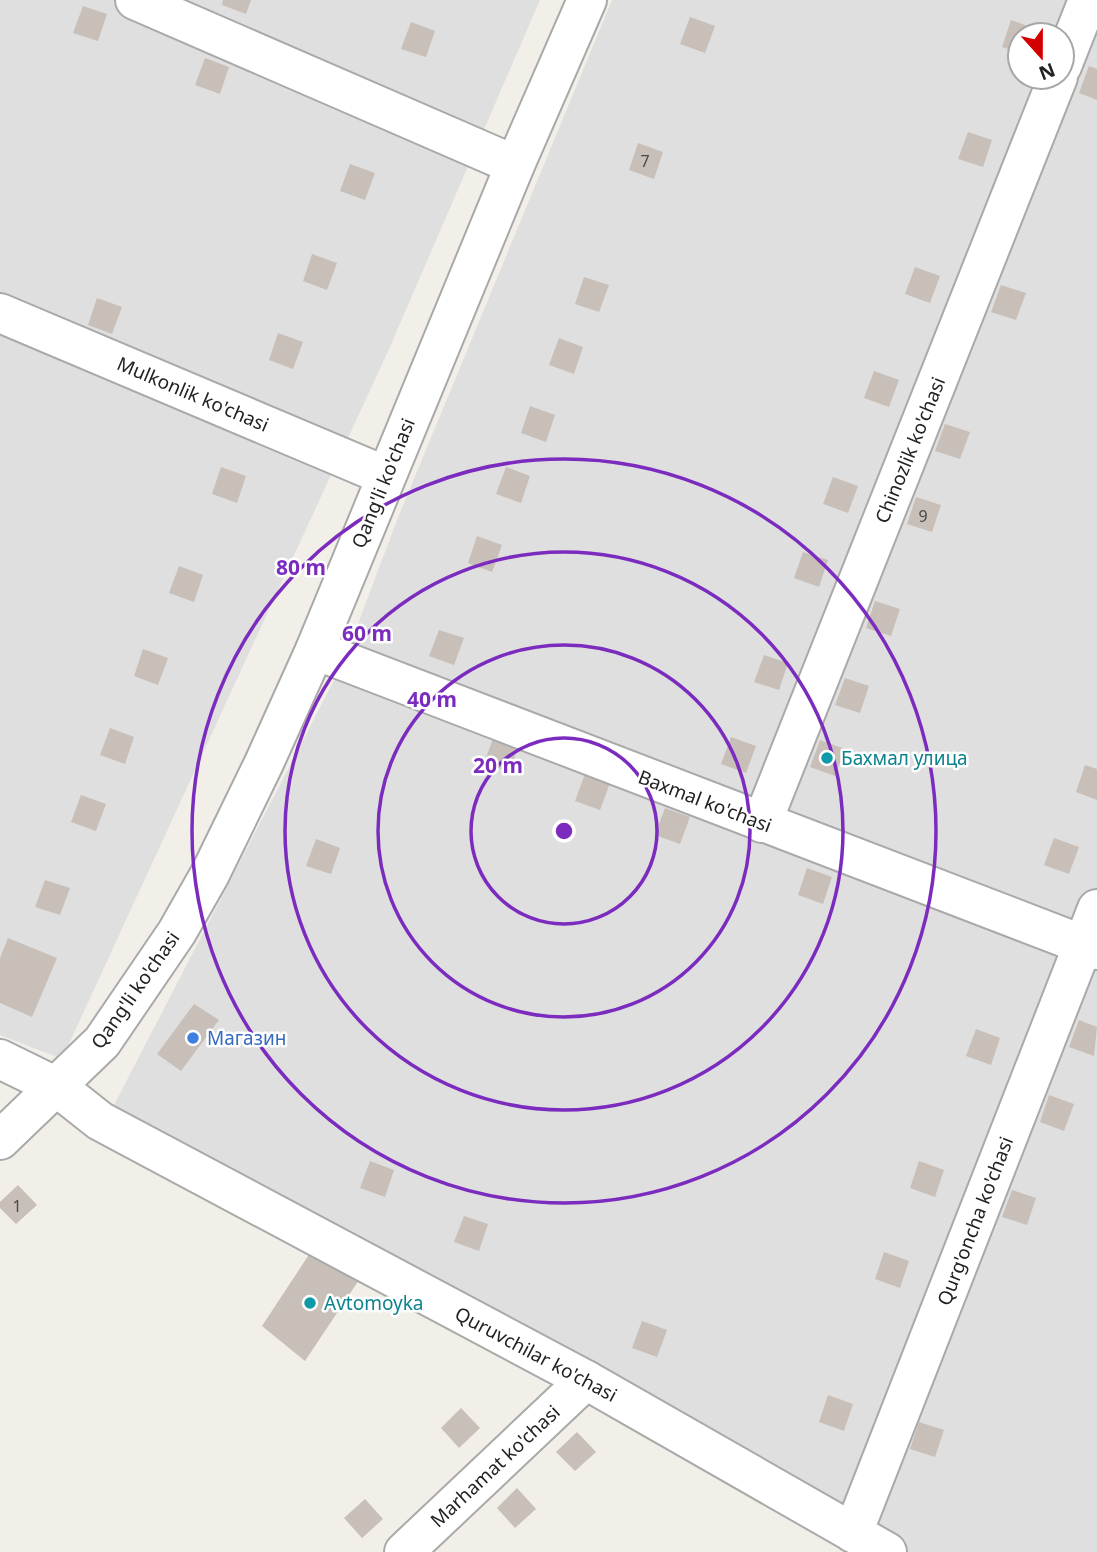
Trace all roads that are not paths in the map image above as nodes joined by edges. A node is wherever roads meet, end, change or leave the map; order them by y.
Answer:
1 (135, 0) edge
2 (587, 0) edge
3 (1088, 0) edge
4 (1076, 30) edge
5 (1052, 91) edge
6 (515, 165) junction
7 (0, 313) edge
8 (386, 476) junction
9 (315, 650) junction
10 (762, 823) junction
11 (1097, 909) edge
12 (1090, 947) edge
13 (0, 1059) edge
14 (57, 1087) junction
15 (0, 1140) edge
16 (586, 1380) junction
17 (853, 1533) junction
18 (404, 1552) edge
19 (887, 1552) edge

1 - 6 street
2 - 6 street, Qang'li ko'chasi
3 - 4 street
5 - 10 street, Сhinozlik ko'chasi
6 - 8 street, Qang'li ko'chasi
7 - 8 street, Mulkonlik ko'chasi
8 - 9 street, Qang'li ko'chasi
9 - 10 street, Baхmal ko'chasi
9 - 14 street, Qang'li ko'chasi
10 - 12 street, Baхmal ko'chasi
11 - 12 street, Qurg'oncha ko'chasi
12 - 17 street, Qurg'oncha ko'chasi
13 - 14 street, Quruvchilar ko'chasi
14 - 15 street, Qang'li ko'chasi
14 - 16 street, Quruvchilar ko'chasi
16 - 17 street, Quruvchilar ko'chasi
16 - 18 street, Marhamat ko'chasi
17 - 19 street, Quruvchilar ko'chasi

